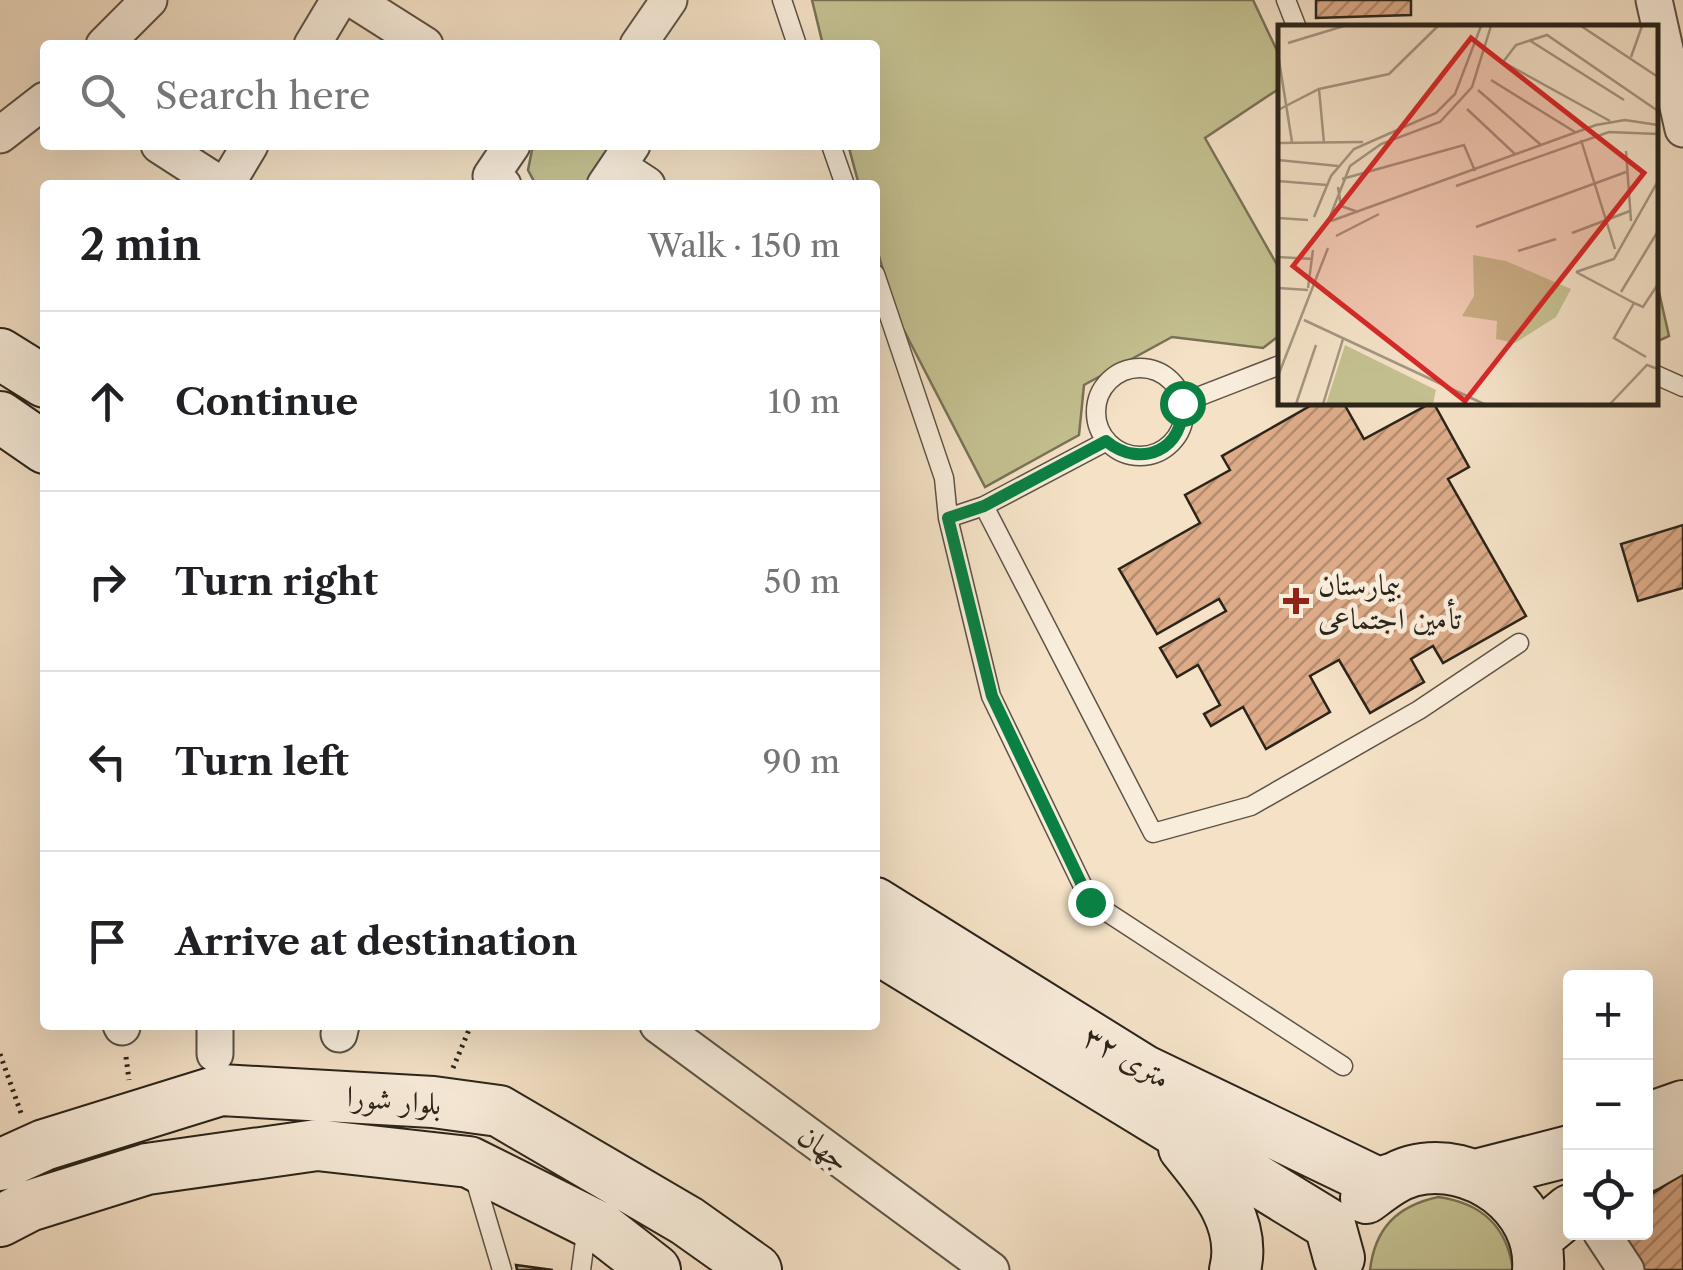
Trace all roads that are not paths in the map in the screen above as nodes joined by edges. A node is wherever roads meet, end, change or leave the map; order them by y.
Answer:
1 (149, 0) edge
2 (339, 0) edge
3 (354, 0) edge
4 (669, 0) edge
5 (782, 0) edge
6 (1286, 0) edge
7 (1654, 0) edge
8 (1296, 25) edge
9 (109, 40) edge
10 (315, 40) edge
11 (416, 40) edge
12 (641, 40) edge
13 (795, 40) edge
14 (40, 104) edge
15 (1674, 104) edge
16 (0, 135) edge
17 (167, 150) edge
18 (247, 150) edge
19 (509, 150) edge
20 (833, 150) edge
21 (216, 180) edge
22 (227, 180) edge
23 (496, 180) edge
24 (842, 180) edge
25 (880, 289) edge
26 (0, 354) edge
27 (1278, 365) edge
28 (1658, 376) edge
29 (40, 379) edge
30 (1683, 387) edge
31 (1182, 403) junction
32 (0, 417) edge
33 (1106, 441) junction
34 (40, 445) edge
35 (984, 506) junction
36 (948, 518) junction
37 (1520, 644) dead end
38 (880, 906) edge
39 (880, 951) edge
40 (665, 1030) edge
41 (1343, 1066) dead end
42 (1683, 1106) edge
43 (1653, 1117) edge
44 (1158, 1118) junction
45 (1683, 1146) edge
46 (1563, 1152) edge
47 (17, 1157) edge
48 (468, 1162) junction
49 (1653, 1162) edge
50 (1476, 1175) junction
51 (1392, 1179) junction
52 (0, 1222) edge
53 (588, 1222) junction
54 (1548, 1240) edge
55 (1605, 1240) edge
56 (1339, 1264) edge
57 (502, 1270) edge
58 (581, 1270) edge
59 (655, 1270) edge
60 (756, 1270) edge
61 (991, 1270) edge
62 (1234, 1270) edge
63 (1626, 1270) edge

1 - 9 street
2 - 10 street
3 - 11 street
4 - 12 street
5 - 13 lane
6 - 8 lane
7 - 15 street
14 - 16 street
17 - 21 street
18 - 22 street
19 - 23 street
20 - 24 lane
25 - 36 lane
26 - 29 main road
27 - 31 lane
28 - 30 lane
31 - 33 lane
31 - 33 lane
32 - 34 main road
33 - 35 lane
35 - 36 lane
35 - 37 lane
36 - 41 lane
38 - 51 main road, ۳۲ متری
39 - 44 main road, ۳۲ متری
40 - 61 street, جهان
42 - 43 main road
44 - 56 main road, ۳۲ متری
44 - 62 main road
45 - 49 main road
46 - 50 main road
47 - 60 main road, بلوار شورا
48 - 52 main road, بلوار شورا
48 - 53 main road, بلوار شورا
48 - 57 lane
50 - 51 main road
50 - 54 main road
51 - 56 main road
53 - 58 lane
53 - 59 main road, بلوار شورا
55 - 63 street

